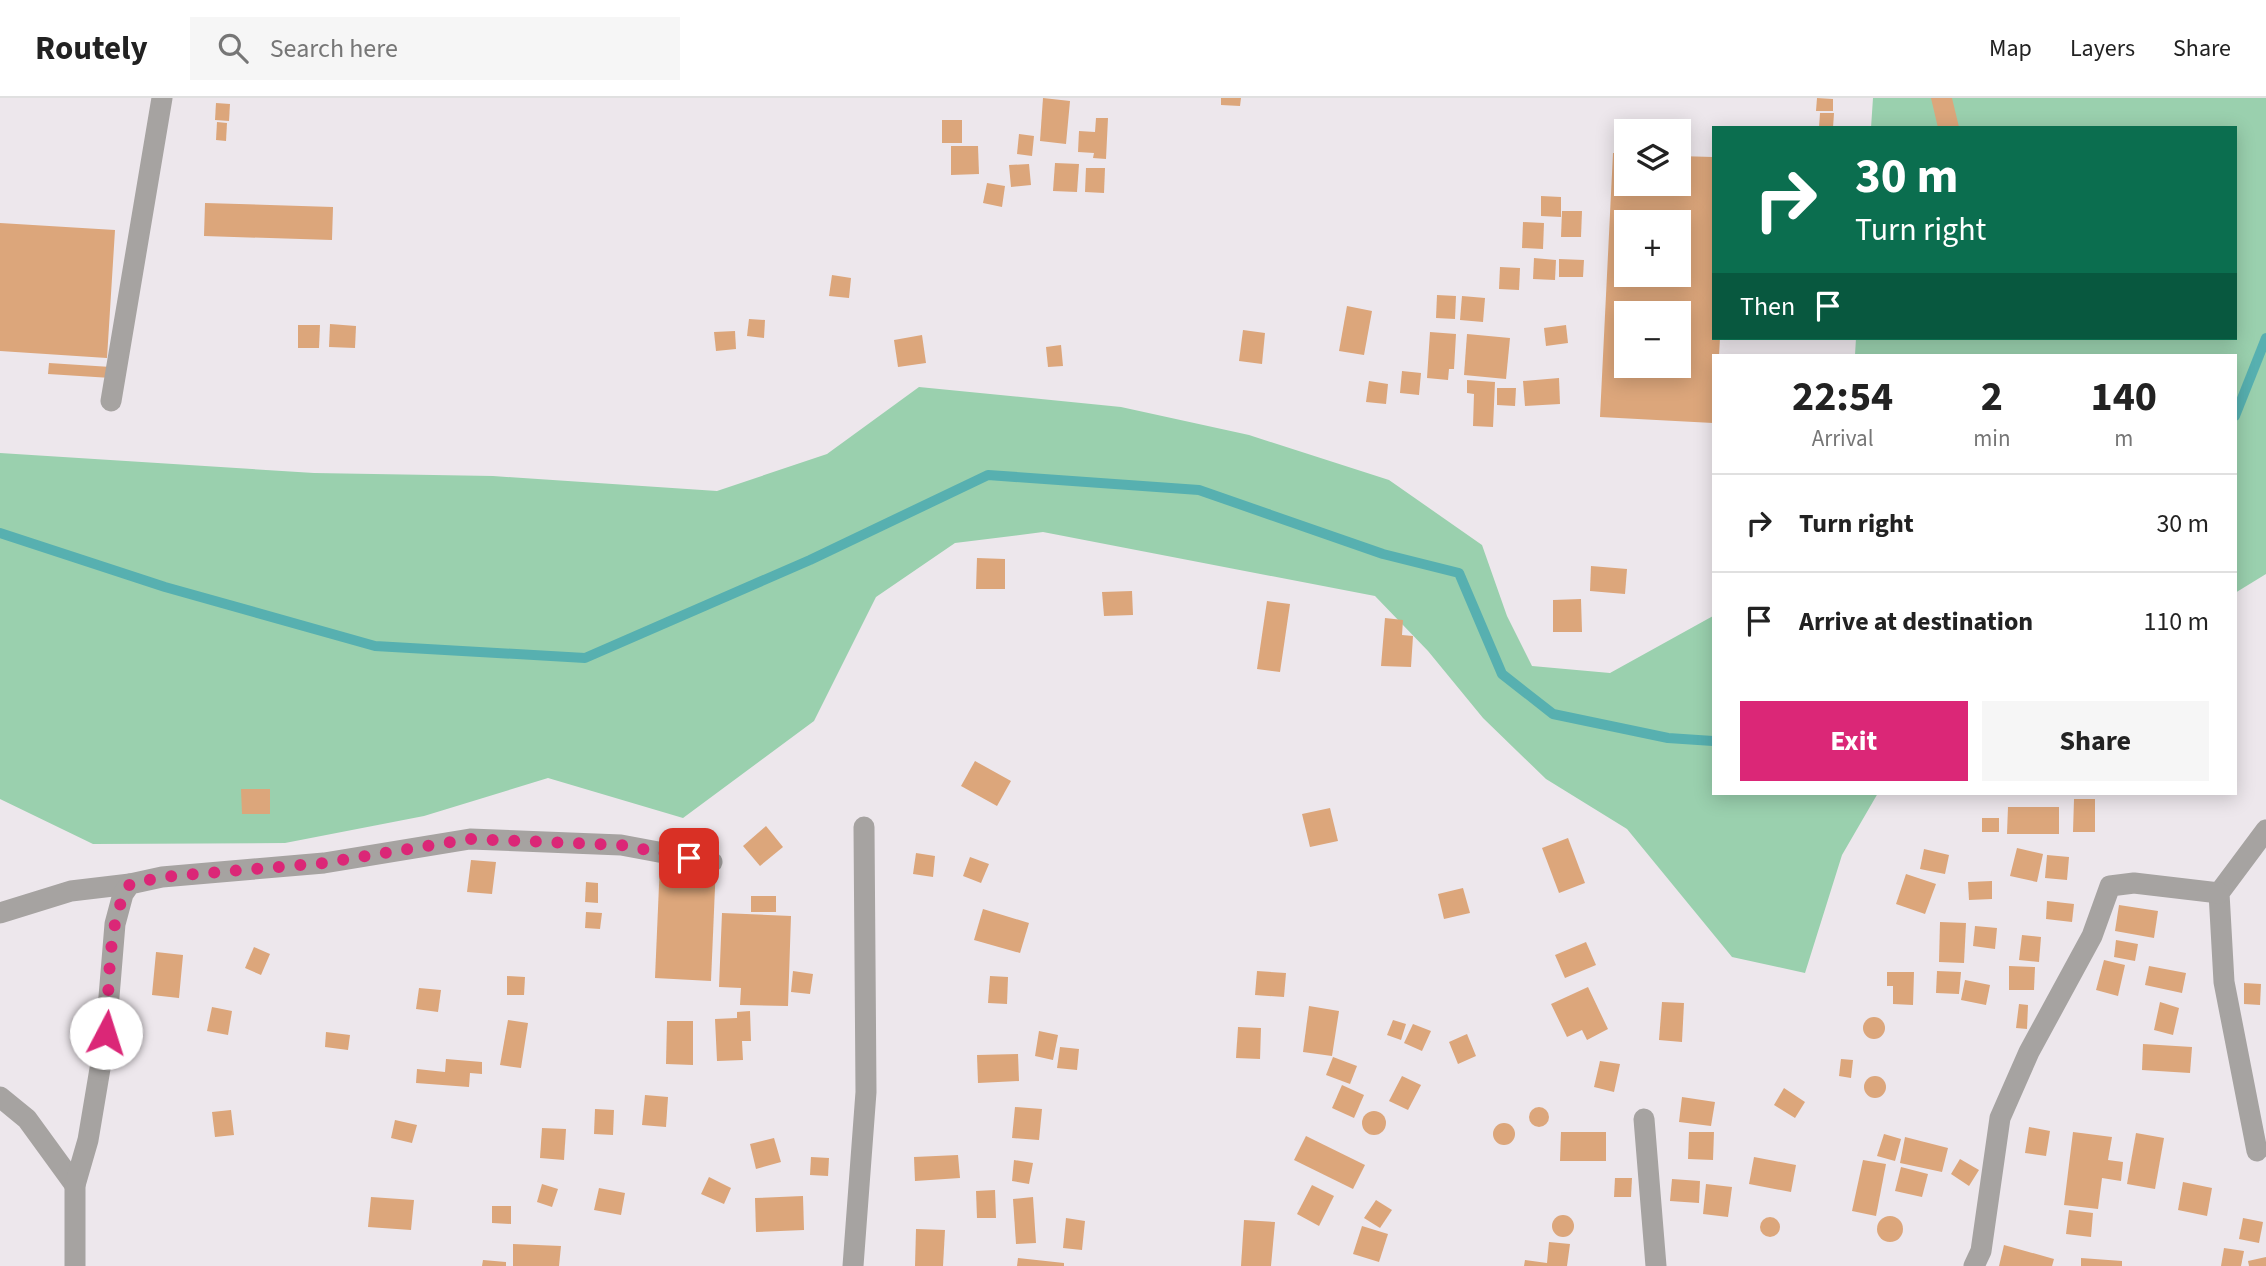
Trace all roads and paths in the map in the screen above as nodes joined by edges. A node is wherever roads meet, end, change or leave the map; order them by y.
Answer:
1 (162, 98) edge
2 (111, 401) dead end
3 (864, 827) dead end
4 (2266, 830) edge
5 (712, 862) dead end
6 (130, 884) junction
7 (2219, 893) junction
8 (0, 913) edge
9 (0, 1097) edge
10 (1644, 1119) dead end
11 (2257, 1152) dead end
12 (75, 1185) junction
13 (75, 1266) edge
14 (853, 1266) edge
15 (1656, 1266) edge
16 (1974, 1266) edge

1 - 2 street
3 - 14 street
4 - 7 street
5 - 6 street
6 - 8 street
6 - 12 street
7 - 11 street
7 - 16 street
9 - 12 street
10 - 15 street
12 - 13 street

